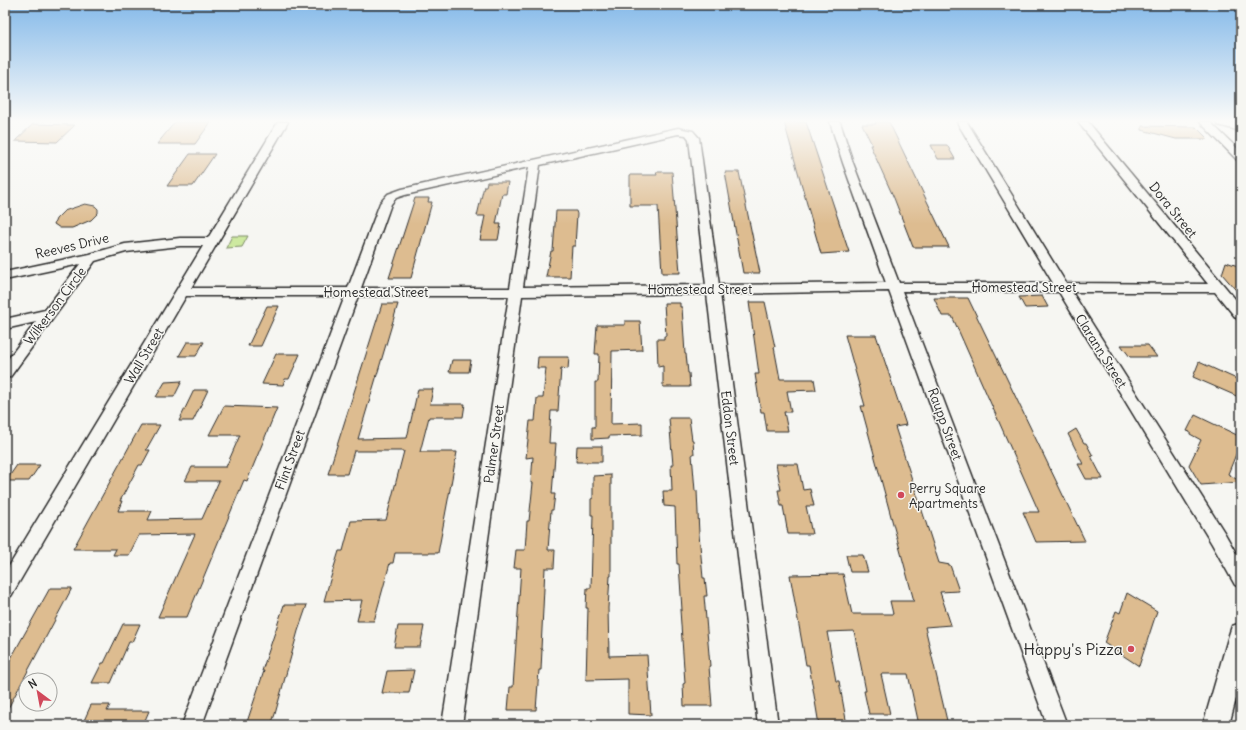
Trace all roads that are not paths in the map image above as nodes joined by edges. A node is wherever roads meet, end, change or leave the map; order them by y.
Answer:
1 (263, 156) edge
2 (566, 156) edge
3 (696, 156) edge
4 (846, 156) edge
5 (983, 156) edge
6 (1112, 156) edge
7 (535, 163) junction
8 (209, 246) junction
9 (91, 258) junction
10 (5, 276) edge
11 (895, 287) junction
12 (1062, 287) junction
13 (1219, 288) junction
14 (712, 290) junction
15 (182, 292) junction
16 (353, 292) junction
17 (516, 292) junction
18 (49, 314) junction
19 (1241, 315) edge
20 (5, 324) edge
21 (5, 373) edge
22 (1241, 579) edge
23 (5, 590) edge
24 (1241, 635) edge
25 (192, 725) edge
26 (452, 725) edge
27 (768, 725) edge
28 (1057, 725) edge
29 (1216, 725) edge

1 - 8 street, Wall Street
2 - 7 street, Eddon Street
3 - 14 street, Eddon Street
4 - 11 street, Raupp Street
5 - 12 street, Clarann Street
6 - 13 street, Dora Street
7 - 16 street, Flint Street
7 - 17 street, Palmer Street
8 - 9 street, Reeves Drive
8 - 15 street, Wall Street
9 - 10 street, Reeves Drive
9 - 18 street, Wilkerson Circle
11 - 12 street, Homestead Street
11 - 14 street, Homestead Street
11 - 28 street, Raupp Street
12 - 13 street, Homestead Street
12 - 22 street, Clarann Street
13 - 19 street, Dora Street
14 - 17 street, Homestead Street
14 - 27 street, Eddon Street
15 - 16 street, Homestead Street
15 - 23 street, Wall Street
16 - 17 street, Homestead Street
16 - 25 street, Flint Street
17 - 26 street, Palmer Street
18 - 20 street
18 - 21 street, Wilkerson Circle
24 - 29 main road

